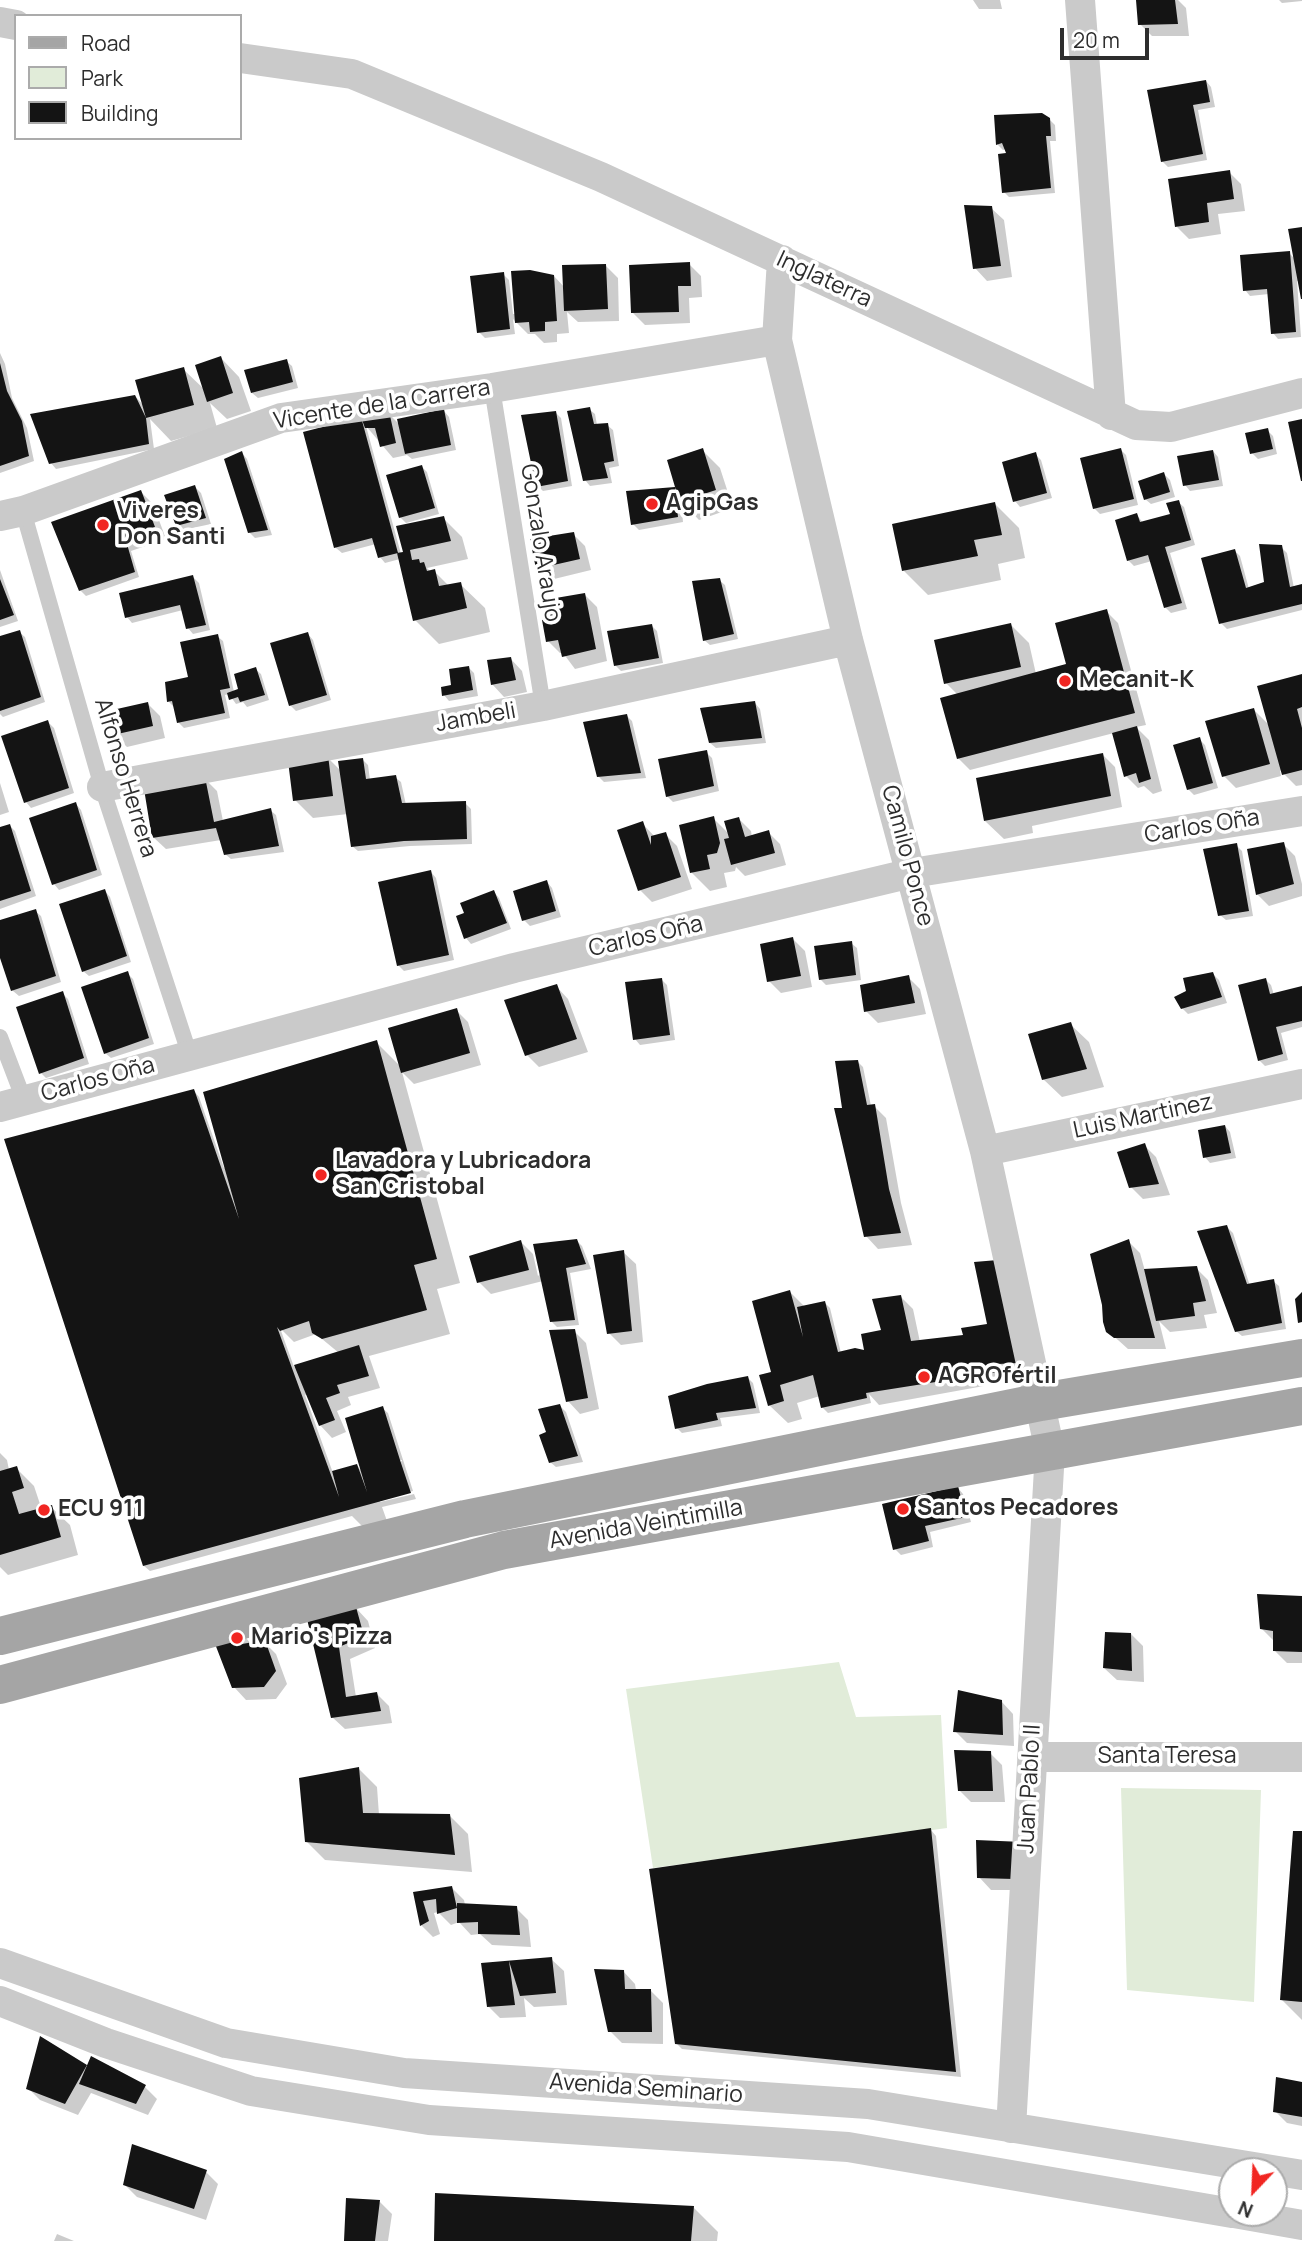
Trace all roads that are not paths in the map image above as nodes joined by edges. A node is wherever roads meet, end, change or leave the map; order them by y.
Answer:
1 (1080, 0) edge
2 (242, 58) edge
3 (782, 260) junction
4 (777, 340) junction
5 (492, 388) junction
6 (1302, 393) edge
7 (1111, 415) junction
8 (11, 514) edge
9 (848, 640) junction
10 (543, 706) junction
11 (102, 787) junction
12 (1302, 811) edge
13 (912, 873) junction
14 (0, 1037) edge
15 (190, 1056) junction
16 (1302, 1084) edge
17 (12, 1103) edge
18 (985, 1151) junction
19 (1302, 1358) edge
20 (1041, 1402) junction
21 (1302, 1406) edge
22 (1050, 1451) junction
23 (597, 1492) junction
24 (605, 1532) junction
25 (0, 1636) edge
26 (0, 1685) edge
27 (1032, 1757) junction
28 (1302, 1757) edge
29 (0, 1963) edge
30 (0, 2001) edge
31 (1011, 2127) junction
32 (1302, 2175) edge
33 (1218, 2210) edge

1 - 7 street
2 - 3 street, Inglaterra
3 - 4 street, Camilo Ponce
3 - 7 street, Inglaterra
4 - 5 street, Vicente de la Carrera
4 - 9 street, Camilo Ponce
5 - 8 street, Vicente de la Carrera
5 - 10 lane, Gonzalo Araujo
6 - 7 street, Inglaterra
8 - 11 lane, Alfonso Herrera
9 - 10 street, Jambeli
9 - 13 street, Camilo Ponce
10 - 11 street, Jambeli
11 - 15 lane, Alfonso Herrera
12 - 13 street, Carlos Oña
13 - 15 street, Carlos Oña
13 - 18 street, Camilo Ponce
14 - 17 lane
15 - 17 street, Carlos Oña
16 - 18 street, Luis Martinez
18 - 20 street, Camilo Ponce
19 - 20 main road, Avenida Veintimilla
20 - 22 street, Camilo Ponce
20 - 23 main road, Avenida Veintimilla
21 - 22 main road, Avenida Veintimilla
22 - 24 main road, Avenida Veintimilla
22 - 27 street, Juan Pablo II
23 - 24 street
23 - 25 main road, Avenida Veintimilla
24 - 26 main road, Avenida Veintimilla
27 - 28 street, Santa Teresa
27 - 31 street, Juan Pablo II
29 - 31 street, Avenida Seminario
30 - 33 street, Avenida Seminario
31 - 32 street, Avenida Seminario

